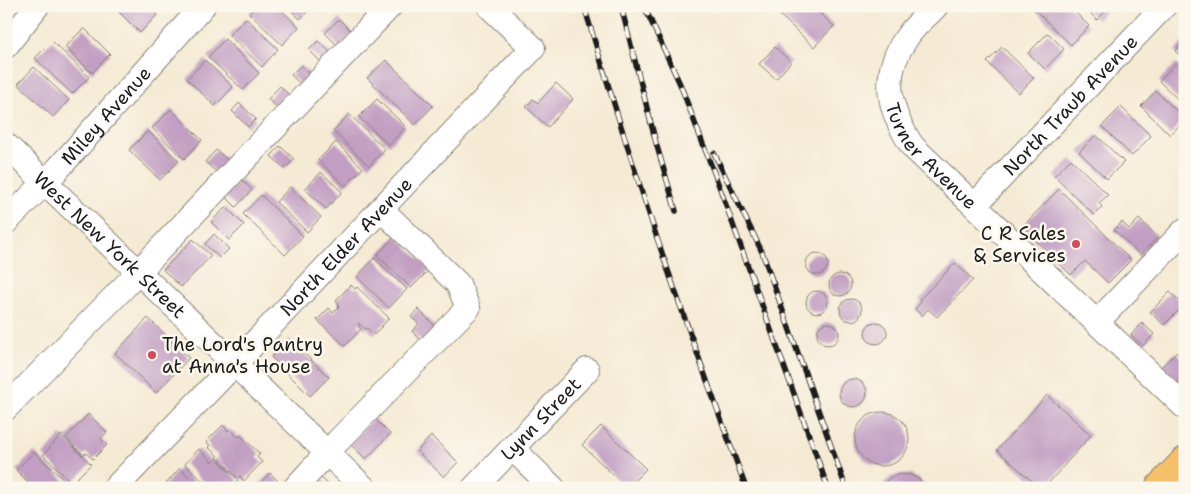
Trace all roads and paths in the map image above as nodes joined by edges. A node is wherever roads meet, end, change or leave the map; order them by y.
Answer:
1 (36, 6) edge
2 (203, 6) edge
3 (390, 6) edge
4 (489, 6) edge
5 (936, 6) edge
6 (1164, 6) edge
7 (6, 46) edge
8 (6, 145) edge
9 (45, 182) junction
10 (975, 205) junction
11 (381, 209) junction
12 (6, 222) edge
13 (1185, 230) edge
14 (139, 272) junction
15 (1097, 322) junction
16 (234, 364) junction
17 (587, 370) dead end
18 (1185, 407) edge
19 (6, 408) edge
20 (512, 448) junction
21 (328, 453) junction
22 (1185, 461) edge
23 (115, 488) edge
24 (295, 488) edge
25 (364, 488) edge
26 (474, 488) edge
27 (553, 488) edge
28 (1159, 488) edge

1 - 7 street
2 - 9 street, Miley Avenue
3 - 14 street
4 - 11 street, North Elder Avenue
5 - 10 street, Turner Avenue
6 - 10 street, North Traub Avenue
8 - 9 street, West New York Street
9 - 12 street, Miley Avenue
9 - 14 street, West New York Street
10 - 15 street, Turner Avenue
11 - 16 street, North Elder Avenue
11 - 21 street
13 - 15 street
14 - 16 street, West New York Street
14 - 19 street
15 - 18 street, Turner Avenue
16 - 21 street, West New York Street
16 - 23 street, North Elder Avenue
17 - 20 street, Lynn Street
20 - 26 street, Lynn Street
20 - 27 street
21 - 24 street
21 - 25 street, West New York Street
22 - 28 main road

